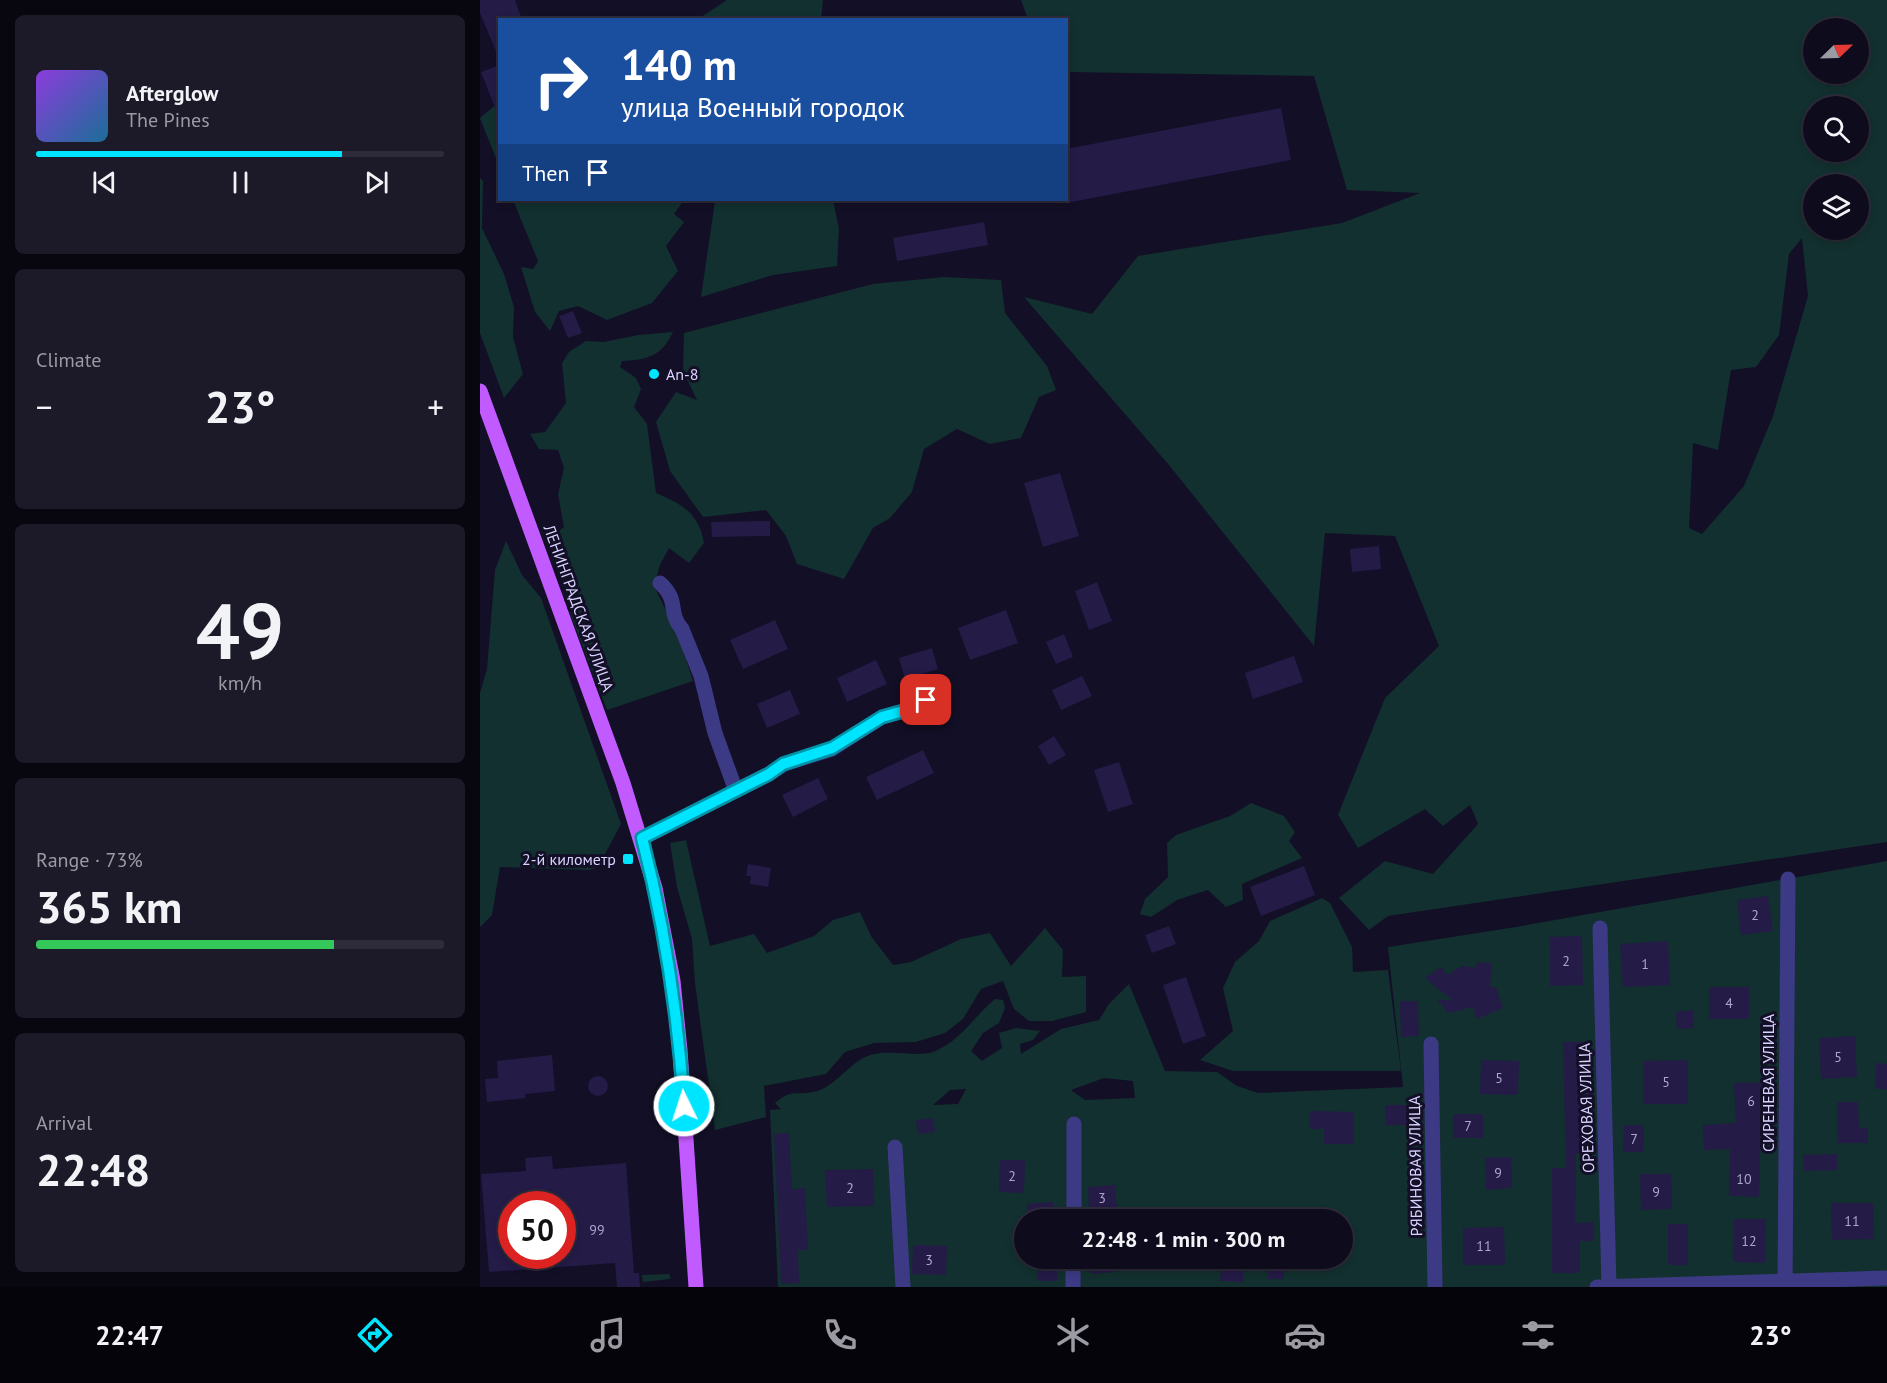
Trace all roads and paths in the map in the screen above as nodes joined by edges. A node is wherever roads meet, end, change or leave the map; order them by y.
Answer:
1 (480, 391) edge
2 (660, 583) dead end
3 (926, 700) dead end
4 (736, 791) junction
5 (642, 838) junction
6 (1788, 879) dead end
7 (1600, 928) dead end
8 (1431, 1044) dead end
9 (1074, 1124) dead end
10 (896, 1147) dead end
11 (1074, 1209) edge
12 (1074, 1269) edge
13 (1887, 1278) edge
14 (1785, 1283) edge
15 (696, 1287) edge
16 (903, 1287) edge
17 (1073, 1287) edge
18 (1435, 1287) edge
19 (1597, 1287) edge
20 (1609, 1287) edge

1 - 5 main road, ЛЕНИНГРАДСКАЯ УЛИЦА
2 - 4 street
3 - 4 street
4 - 5 street
5 - 15 main road, ЛЕНИНГРАДСКАЯ УЛИЦА
6 - 14 street, СИРЕНЕВАЯ УЛИЦА
7 - 20 street, ОРЕХОВАЯ УЛИЦА
8 - 18 street, РЯБИНОВАЯ УЛИЦА
9 - 11 street
10 - 16 street
12 - 17 street
13 - 14 street
14 - 20 street
19 - 20 street

